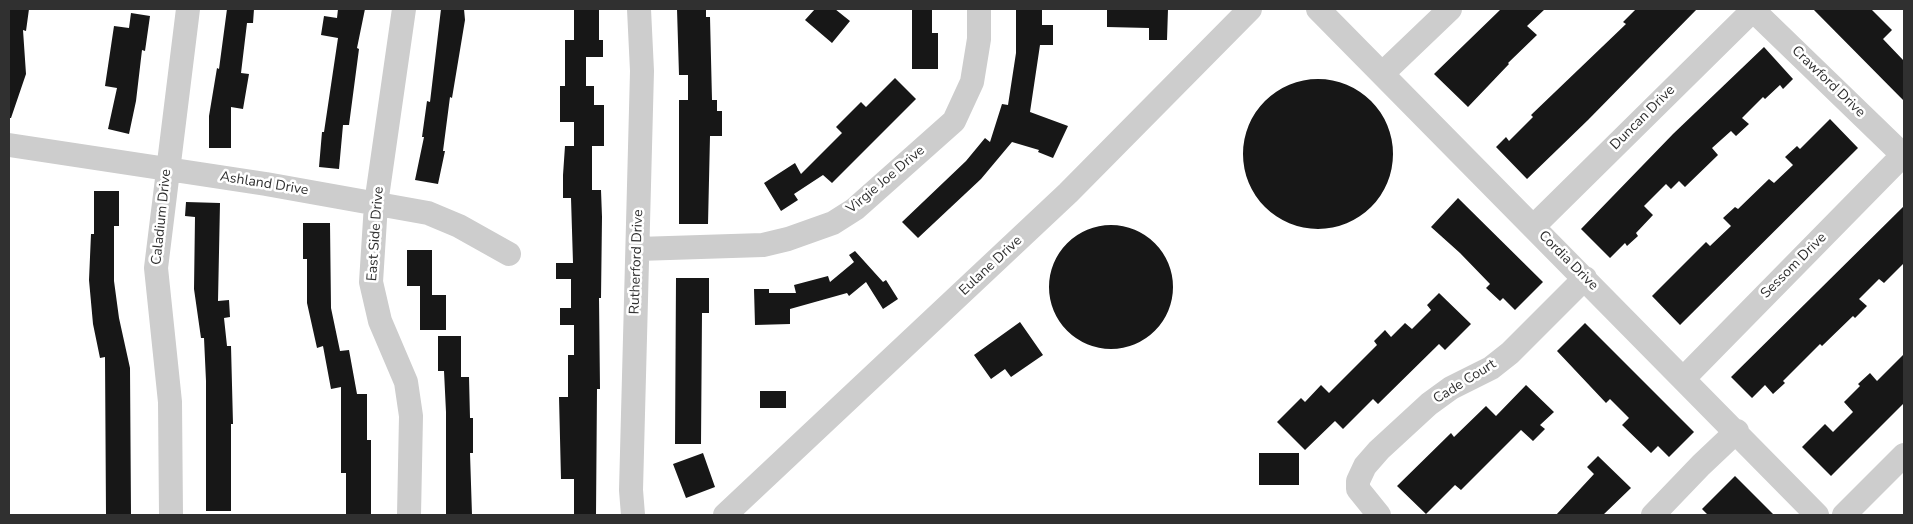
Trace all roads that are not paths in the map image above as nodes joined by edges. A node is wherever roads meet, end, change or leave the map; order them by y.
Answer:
1 (188, 9) edge
2 (404, 9) edge
3 (639, 9) edge
4 (979, 9) edge
5 (1250, 9) edge
6 (1318, 9) edge
7 (1450, 9) edge
8 (1753, 9) edge
9 (1382, 74) junction
10 (9, 146) edge
11 (1904, 156) edge
12 (167, 169) junction
13 (376, 204) junction
14 (1534, 226) junction
15 (638, 249) junction
16 (509, 254) dead end
17 (1585, 278) junction
18 (1684, 378) junction
19 (1737, 432) junction
20 (1904, 455) edge
21 (171, 515) edge
22 (409, 515) edge
23 (633, 515) edge
24 (724, 515) edge
25 (1379, 515) edge
26 (1653, 515) edge
27 (1817, 515) edge
28 (1844, 515) edge

1 - 12 street, Caladium Drive
2 - 13 street, East Side Drive
3 - 15 street, Rutherford Drive
4 - 15 street, Virgie Joe Drive
5 - 24 street, Eulane Drive
6 - 9 street, Cordia Drive
7 - 9 street
8 - 11 street, Crawford Drive
8 - 14 street, Duncan Drive
9 - 14 street, Cordia Drive
10 - 12 street, Ashland Drive
11 - 18 street, Sessom Drive
12 - 13 street, Ashland Drive
12 - 21 street, Caladium Drive
13 - 16 street, Ashland Drive
13 - 22 street, East Side Drive
14 - 17 street, Cordia Drive
15 - 23 street, Rutherford Drive
17 - 18 street, Cordia Drive
17 - 25 street, Cade Court
18 - 19 street, Cordia Drive
19 - 26 street
19 - 27 street, Cordia Drive
20 - 28 street

